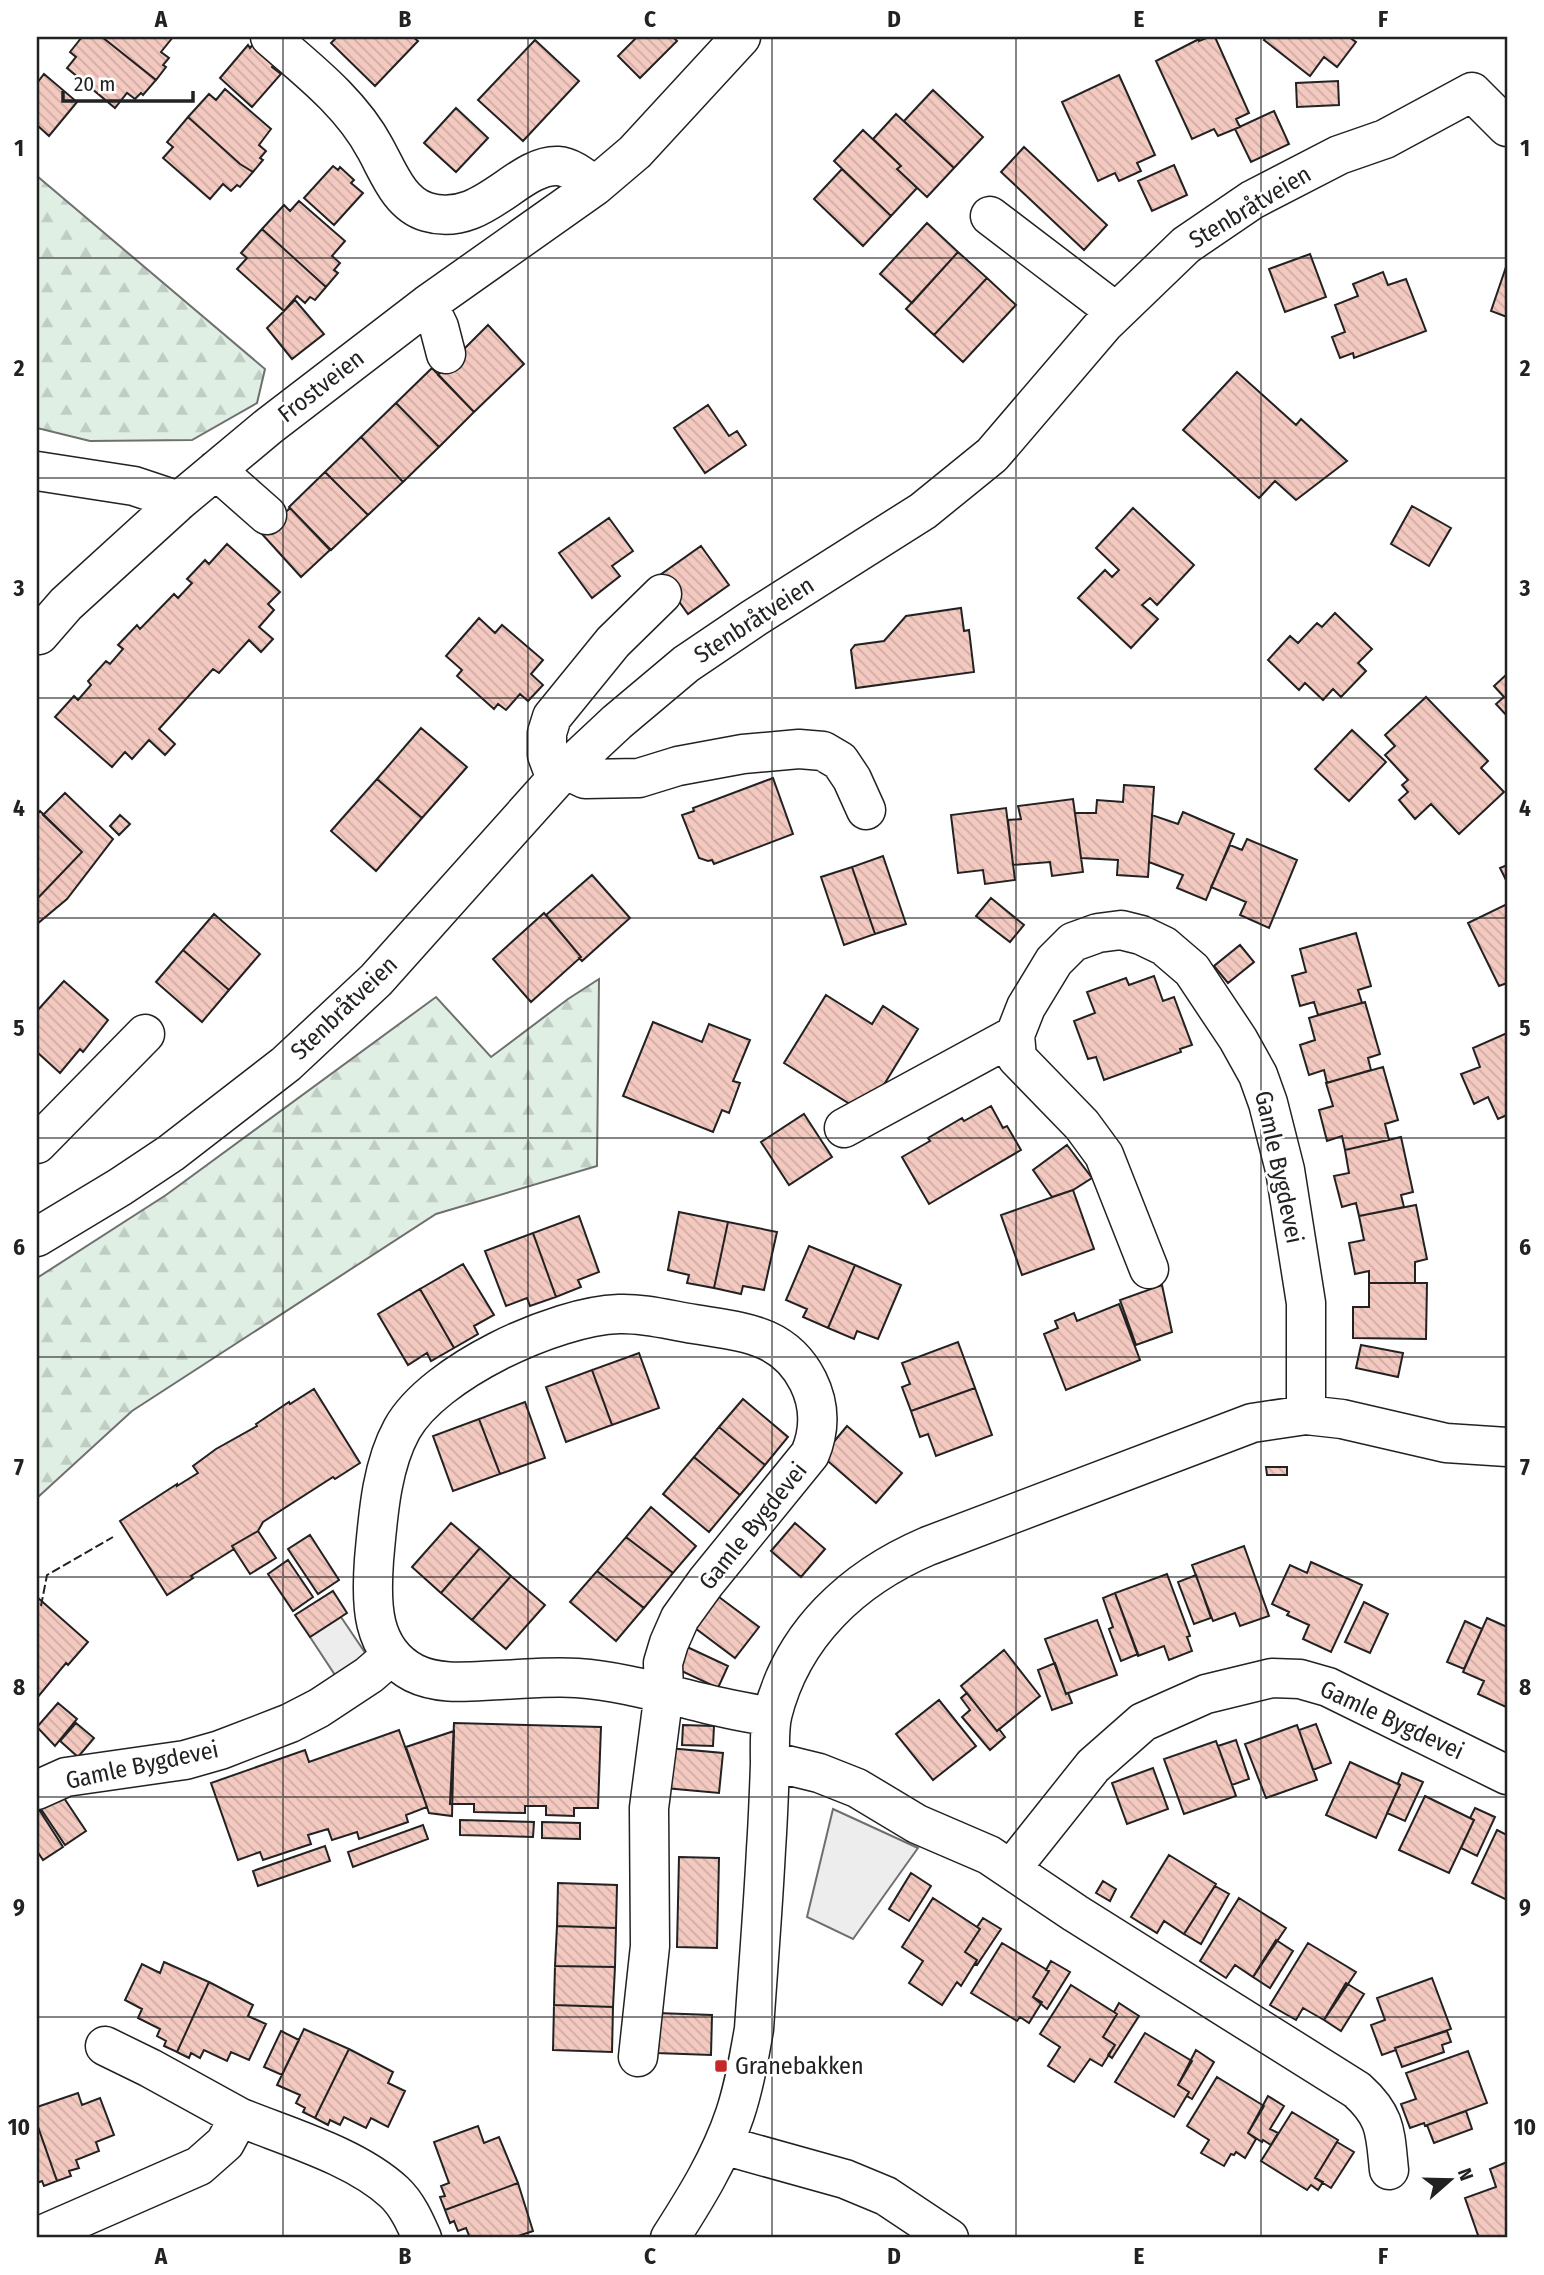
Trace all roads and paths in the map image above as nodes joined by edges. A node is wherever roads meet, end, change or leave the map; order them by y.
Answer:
1 (270, 37) edge
2 (741, 37) edge
3 (1507, 127) edge
4 (595, 186) junction
5 (990, 216) dead end
6 (428, 304) junction
7 (1116, 312) junction
8 (446, 354) dead end
9 (216, 470) junction
10 (37, 471) edge
11 (179, 501) junction
12 (267, 515) dead end
13 (662, 594) dead end
14 (39, 635) dead end
15 (561, 775) junction
16 (866, 810) dead end
17 (145, 1034) dead end
18 (1015, 1035) junction
19 (844, 1128) dead end
20 (37, 1144) edge
21 (37, 1237) edge
22 (1149, 1269) dead end
23 (1306, 1415) junction
24 (1507, 1447) edge
25 (391, 1656) junction
26 (664, 1692) junction
27 (772, 1717) junction
28 (770, 1761) junction
29 (1507, 1775) edge
30 (37, 1790) edge
31 (1011, 1869) junction
32 (105, 2046) dead end
33 (638, 2056) dead end
34 (240, 2117) junction
35 (723, 2146) junction
36 (1389, 2170) dead end
37 (37, 2237) edge
38 (422, 2238) edge
39 (670, 2238) edge
40 (948, 2238) edge

1 - 4 street
2 - 4 street, Frostveien
3 - 7 street, Stenbråtveien
4 - 6 street, Frostveien
5 - 7 street
6 - 8 street
6 - 9 street, Frostveien
7 - 15 street, Stenbråtveien
9 - 11 street, Frostveien
9 - 12 street
10 - 11 street
11 - 14 street, Frostveien
13 - 15 street
15 - 16 street
15 - 21 street, Stenbråtveien
17 - 20 street
18 - 19 street
18 - 22 street
18 - 23 street, Gamle Bygdevei
23 - 24 street
23 - 27 street
25 - 26 street
25 - 26 street, Gamle Bygdevei
25 - 30 street, Gamle Bygdevei
26 - 27 street
26 - 33 street, Gamle Bygdevei
27 - 28 street
28 - 31 street
28 - 35 street
29 - 31 street, Gamle Bygdevei
31 - 36 street
32 - 34 street
34 - 37 street
34 - 38 street
35 - 39 street
35 - 40 street

